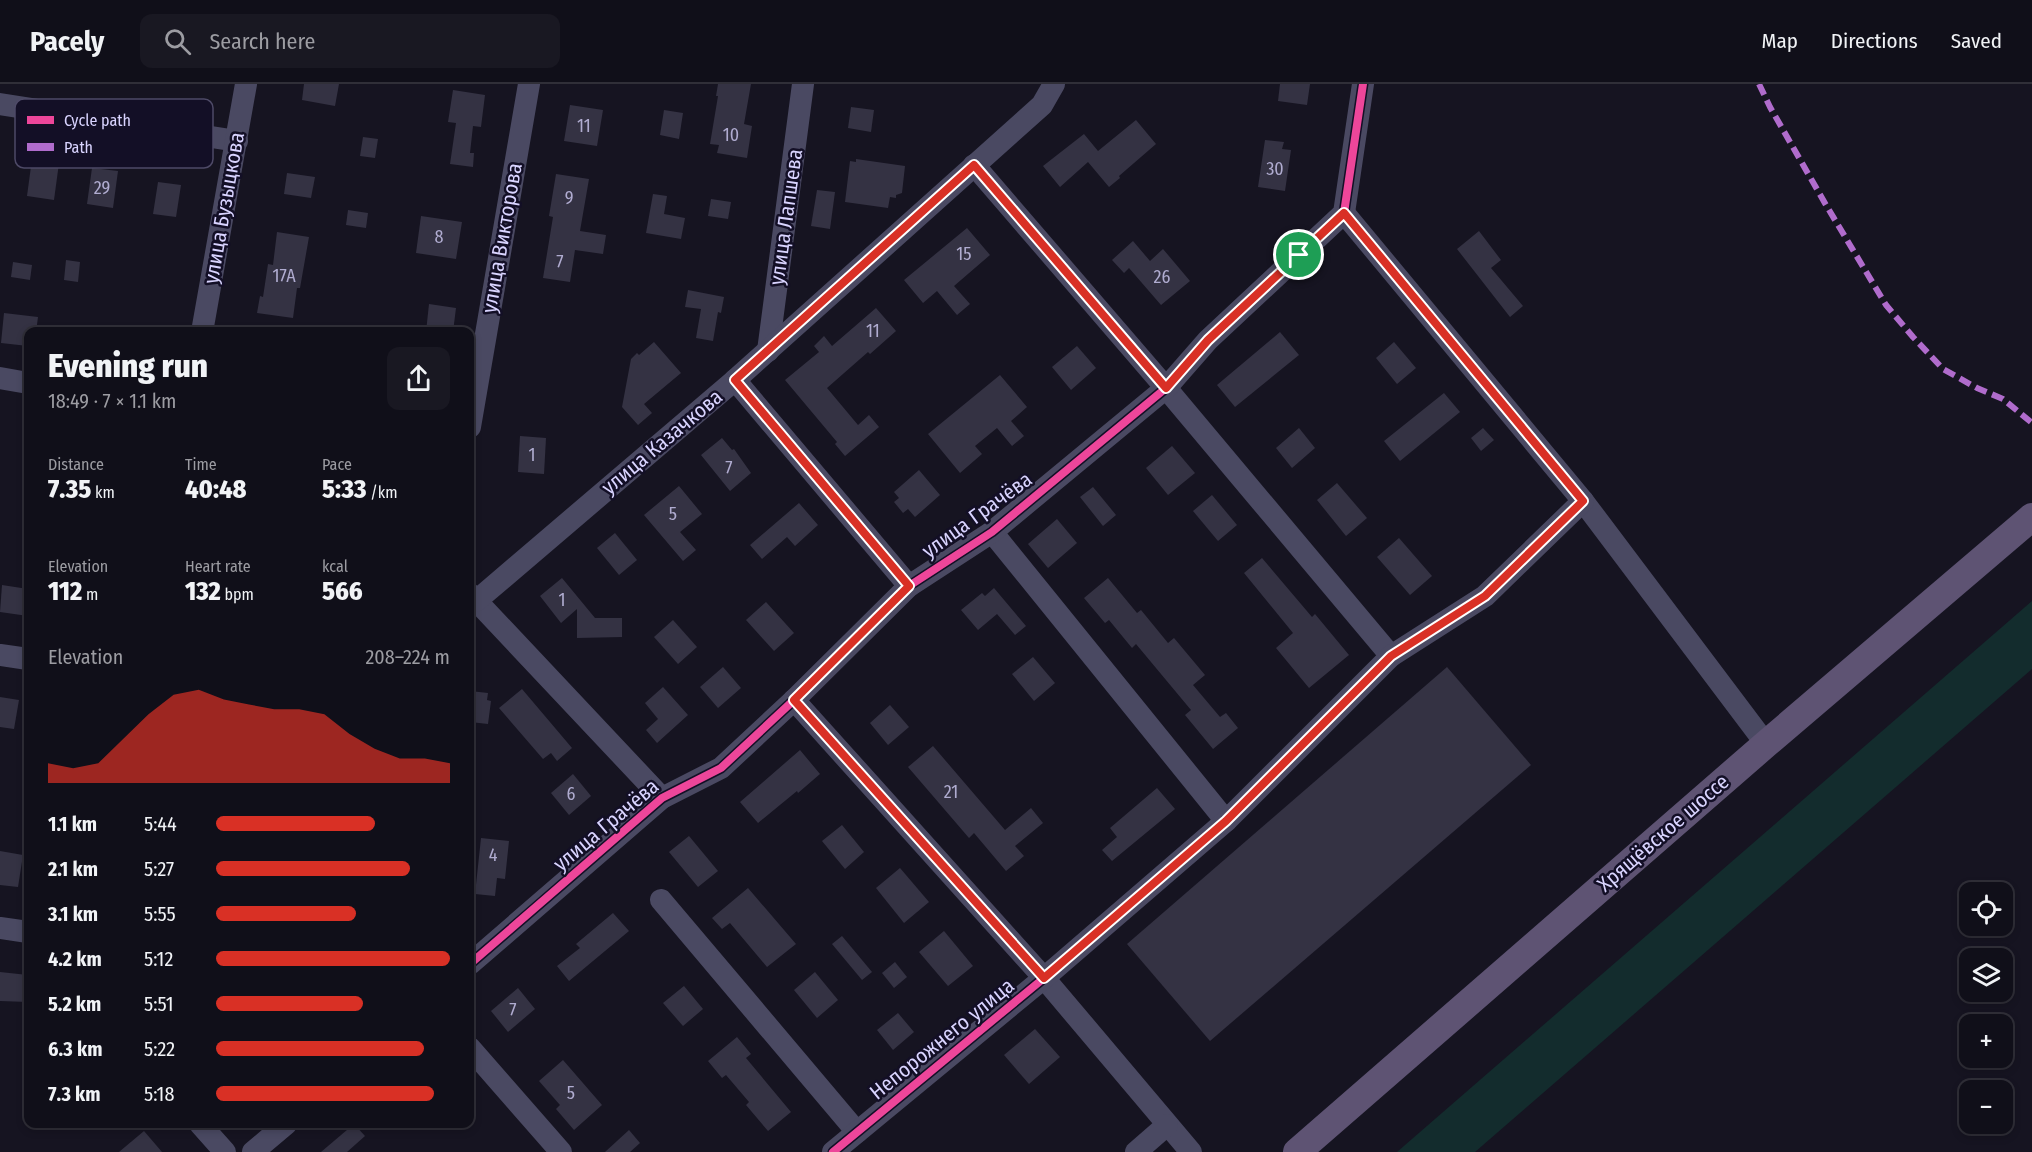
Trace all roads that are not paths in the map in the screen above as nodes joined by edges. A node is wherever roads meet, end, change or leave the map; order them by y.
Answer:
1 (246, 84) edge
2 (529, 84) edge
3 (803, 84) edge
4 (1054, 84) edge
5 (1363, 84) edge
6 (0, 104) edge
7 (15, 106) edge
8 (213, 137) edge
9 (237, 141) junction
10 (974, 165) junction
11 (1344, 213) junction
12 (203, 327) edge
13 (768, 351) junction
14 (0, 378) edge
15 (735, 380) junction
16 (24, 381) edge
17 (1166, 388) junction
18 (474, 404) edge
19 (1583, 501) junction
20 (2032, 517) edge
21 (992, 532) junction
22 (909, 586) junction
23 (474, 596) edge
24 (474, 598) edge
25 (0, 656) edge
26 (1391, 656) junction
27 (24, 659) edge
28 (794, 700) junction
29 (1766, 744) junction
30 (662, 798) junction
31 (1226, 821) junction
32 (661, 900) dead end
33 (0, 928) edge
34 (24, 931) edge
35 (474, 961) edge
36 (1044, 978) junction
37 (474, 1053) edge
38 (1167, 1125) junction
39 (204, 1128) edge
40 (281, 1128) edge
41 (857, 1132) junction
42 (225, 1152) edge
43 (253, 1152) edge
44 (561, 1152) edge
45 (833, 1152) edge
46 (1136, 1152) edge
47 (1191, 1152) edge
48 (1297, 1152) edge

1 - 9 street, улица Бузыцкова
2 - 18 street, улица Викторова
3 - 13 street, улица Лапшева
4 - 10 street, улица Казачкова
5 - 11 street
6 - 7 street
8 - 9 street
9 - 12 street, улица Бузыцкова
10 - 13 street, улица Казачкова
10 - 17 street
11 - 17 street, улица Грачёва
11 - 19 street
13 - 15 street, улица Казачкова
14 - 16 street
15 - 22 street
15 - 23 street, улица Казачкова
17 - 21 street, улица Грачёва
17 - 26 street
19 - 26 street, Непорожнего улица
19 - 29 street
20 - 29 main road, Хрящёвское шоссе
21 - 22 street, улица Грачёва
21 - 31 street
22 - 28 street, улица Грачёва
24 - 30 street
25 - 27 street
26 - 31 street, Непорожнего улица
28 - 30 street, улица Грачёва
28 - 36 street
29 - 48 main road, Хрящёвское шоссе
30 - 35 street, улица Грачёва
31 - 36 street, Непорожнего улица
32 - 41 street
33 - 34 street
36 - 38 street
36 - 41 street, Непорожнего улица
37 - 44 street
38 - 46 street
38 - 47 street
39 - 42 street
40 - 43 street
41 - 45 street, Непорожнего улица

